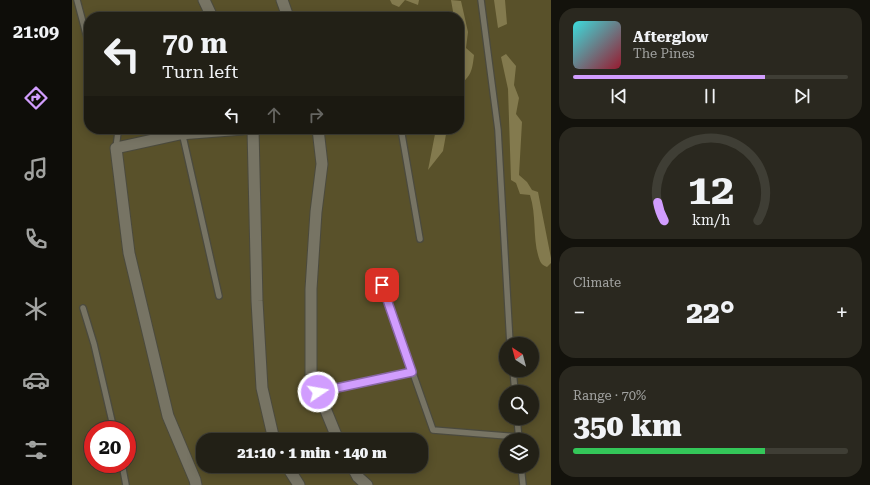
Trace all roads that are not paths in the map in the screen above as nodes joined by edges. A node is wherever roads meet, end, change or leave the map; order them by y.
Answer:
1 (77, 0) edge
2 (204, 0) edge
3 (282, 0) edge
4 (481, 0) edge
5 (210, 12) edge
6 (286, 12) edge
7 (84, 26) edge
8 (118, 134) edge
9 (170, 134) edge
10 (183, 134) edge
11 (253, 134) edge
12 (319, 134) edge
13 (402, 134) edge
14 (116, 148) junction
15 (420, 239) dead end
16 (382, 285) dead end
17 (219, 296) dead end
18 (83, 308) dead end
19 (510, 337) edge
20 (412, 372) junction
21 (318, 392) junction
22 (112, 421) edge
23 (272, 433) edge
24 (335, 433) edge
25 (499, 436) edge
26 (124, 473) edge
27 (291, 473) edge
28 (356, 473) edge
29 (522, 473) edge
30 (126, 485) edge
31 (196, 485) edge
32 (299, 485) edge
33 (367, 485) edge
34 (523, 485) edge

1 - 7 lane
2 - 5 street
3 - 6 street
4 - 19 lane
8 - 14 lane
9 - 14 street
10 - 17 lane
11 - 23 street
12 - 21 street
13 - 15 lane
14 - 31 street
16 - 20 lane
18 - 22 lane
20 - 21 lane
20 - 25 lane
21 - 24 street
26 - 30 lane
27 - 32 street
28 - 33 street
29 - 34 lane

